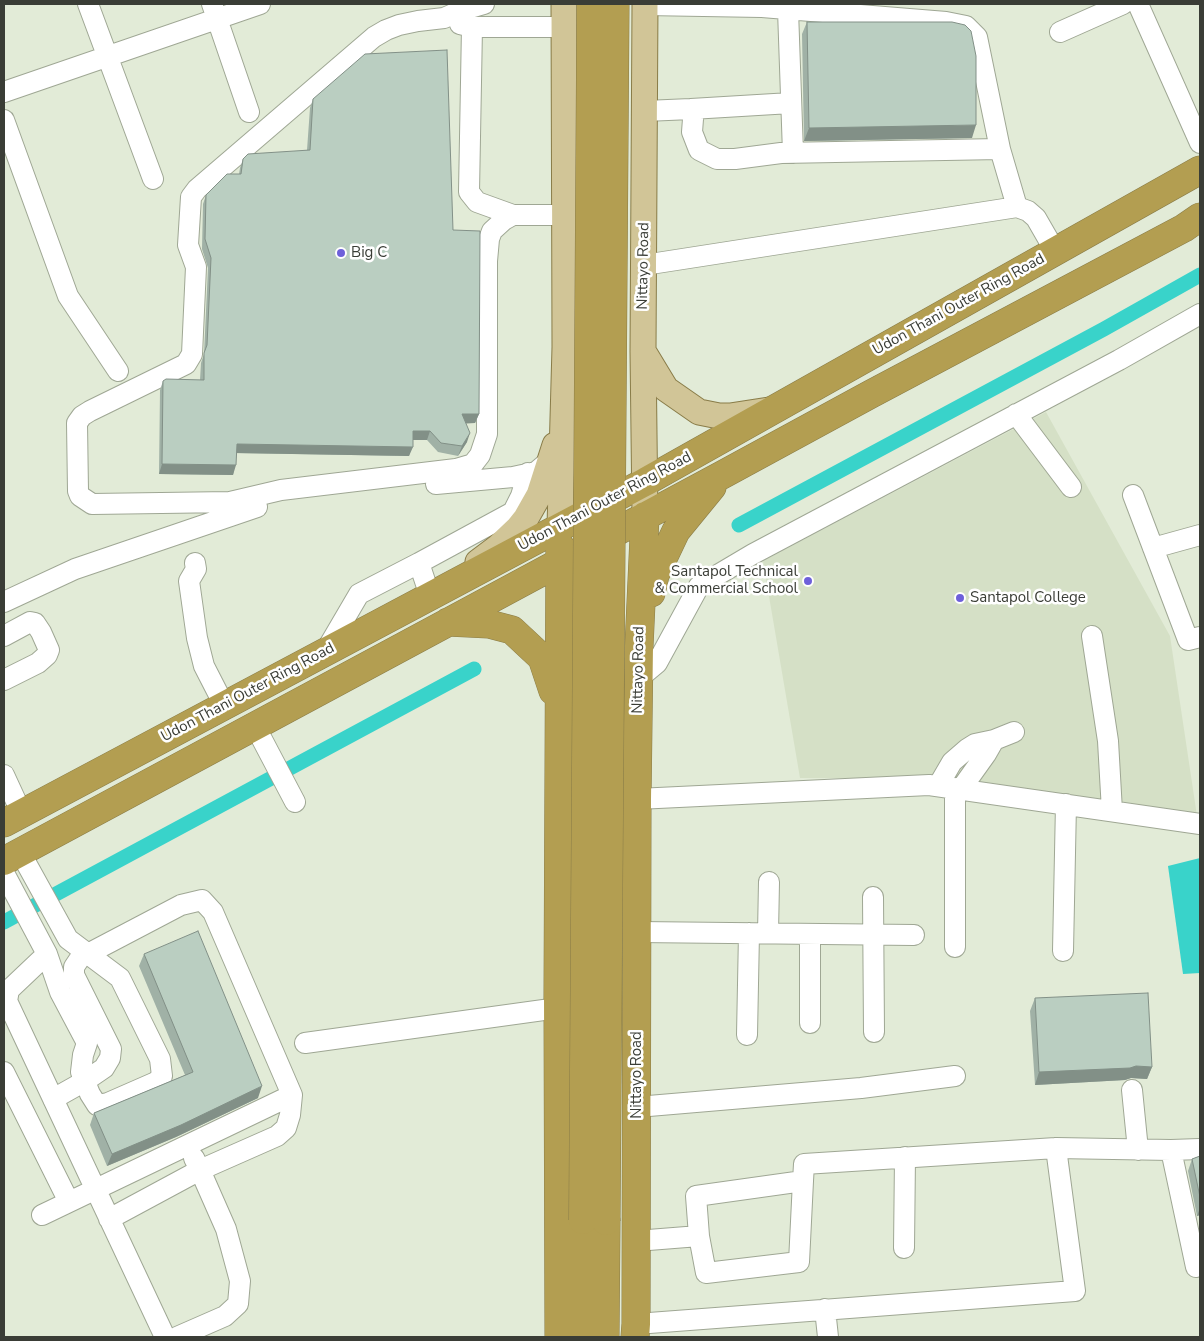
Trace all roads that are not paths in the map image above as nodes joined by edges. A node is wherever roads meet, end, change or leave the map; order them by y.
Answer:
1 (88, 4) edge
2 (260, 4) edge
3 (484, 4) edge
4 (591, 4) edge
5 (615, 4) edge
6 (646, 4) edge
7 (1123, 4) edge
8 (1138, 4) edge
9 (811, 8) edge
10 (442, 9) edge
11 (788, 10) junction
12 (214, 11) edge
13 (935, 13) edge
14 (564, 15) edge
15 (472, 27) junction
16 (1060, 32) dead end
17 (107, 57) junction
18 (4, 92) edge
19 (791, 103) junction
20 (692, 109) junction
21 (645, 111) junction
22 (248, 112) dead end
23 (4, 120) edge
24 (1200, 143) edge
25 (1000, 149) junction
26 (793, 153) junction
27 (1200, 170) edge
28 (153, 179) dead end
29 (1017, 207) junction
30 (513, 215) junction
31 (566, 215) junction
32 (1200, 217) edge
33 (1055, 251) junction
34 (644, 265) junction
35 (1200, 314) edge
36 (565, 347) junction
37 (643, 351) junction
38 (118, 371) dead end
39 (774, 409) junction
40 (1016, 414) junction
41 (563, 424) junction
42 (550, 460) junction
43 (528, 474) junction
44 (722, 476) junction
45 (645, 482) junction
46 (1071, 487) dead end
47 (1133, 495) dead end
48 (645, 516) junction
49 (560, 526) junction
50 (1200, 535) edge
51 (1153, 548) junction
52 (560, 561) junction
53 (195, 563) dead end
54 (419, 563) junction
55 (434, 594) junction
56 (4, 602) edge
57 (448, 622) junction
58 (4, 636) edge
59 (1092, 636) dead end
60 (1200, 637) edge
61 (639, 646) junction
62 (325, 652) junction
63 (639, 678) junction
64 (4, 680) edge
65 (224, 705) junction
66 (560, 705) junction
67 (255, 726) junction
68 (1014, 732) dead end
69 (4, 776) edge
70 (951, 788) junction
71 (292, 795) dead end
72 (637, 799) junction
73 (1066, 804) junction
74 (1112, 811) junction
75 (13, 818) edge
76 (1200, 824) edge
77 (9, 862) edge
78 (769, 882) dead end
79 (873, 897) dead end
80 (638, 932) junction
81 (759, 933) junction
82 (810, 934) junction
83 (873, 934) junction
84 (914, 935) dead end
85 (955, 947) dead end
86 (1063, 951) dead end
87 (88, 953) junction
88 (47, 954) junction
89 (5, 1002) edge
90 (558, 1008) junction
91 (810, 1023) dead end
92 (874, 1032) dead end
93 (746, 1035) dead end
94 (305, 1043) dead end
95 (4, 1072) edge
96 (955, 1076) dead end
97 (85, 1082) junction
98 (1132, 1090) dead end
99 (292, 1094) junction
100 (53, 1099) junction
101 (637, 1107) junction
102 (188, 1145) junction
103 (1056, 1148) junction
104 (1200, 1149) edge
105 (1138, 1150) junction
106 (1171, 1150) junction
107 (905, 1158) junction
108 (200, 1170) junction
109 (803, 1181) junction
110 (96, 1190) junction
111 (69, 1202) junction
112 (42, 1215) dead end
113 (109, 1219) junction
114 (594, 1220) junction
115 (699, 1236) junction
116 (636, 1241) junction
117 (904, 1248) dead end
118 (1196, 1267) dead end
119 (824, 1310) junction
120 (635, 1331) edge
121 (164, 1337) edge
122 (177, 1337) edge
123 (559, 1337) edge
124 (582, 1337) edge
125 (605, 1337) edge
126 (828, 1337) edge

1 - 17 street
2 - 12 street
3 - 10 street
4 - 114 highway, Nittayo Road, bridge
5 - 114 highway, Nittayo Road, bridge
6 - 11 street
6 - 21 main road, Nittayo Road
7 - 16 street
8 - 24 street
9 - 11 street
9 - 13 street
10 - 15 street
10 - 30 street
11 - 19 street
12 - 17 street
12 - 22 street
13 - 25 street
14 - 15 street
14 - 31 main road
15 - 30 street
17 - 18 street
17 - 28 street
19 - 20 street
19 - 26 street
20 - 21 street
20 - 26 street
21 - 34 main road, Nittayo Road
23 - 38 street
25 - 26 street
25 - 29 street
27 - 33 highway, Udon Thani Outer Ring Road
29 - 33 street
29 - 34 street
30 - 31 street
31 - 36 main road
32 - 44 highway, Udon Thani Outer Ring Road
33 - 39 highway, Udon Thani Outer Ring Road
34 - 37 main road, Nittayo Road
35 - 40 street
36 - 37 main road
36 - 41 main road
37 - 39 main road
37 - 45 main road, Nittayo Road
39 - 45 highway, Udon Thani Outer Ring Road
40 - 46 street
40 - 63 street
41 - 42 main road
41 - 49 main road
42 - 43 street
42 - 55 main road
43 - 54 street
43 - 56 street
44 - 48 highway, Udon Thani Outer Ring Road
44 - 61 highway
45 - 48 main road, Nittayo Road
45 - 49 highway, Udon Thani Outer Ring Road
47 - 51 street
48 - 52 highway, Udon Thani Outer Ring Road
48 - 61 highway, Nittayo Road
49 - 52 highway
49 - 55 highway, Udon Thani Outer Ring Road
50 - 51 street
51 - 60 street
52 - 57 highway, Udon Thani Outer Ring Road
52 - 66 highway
53 - 65 street
54 - 55 street
54 - 62 street
55 - 62 highway, Udon Thani Outer Ring Road
57 - 66 highway
57 - 67 highway, Udon Thani Outer Ring Road
58 - 64 street
59 - 74 street
61 - 63 highway, Nittayo Road
62 - 65 highway, Udon Thani Outer Ring Road
63 - 66 highway
63 - 72 highway, Nittayo Road
65 - 75 highway, Udon Thani Outer Ring Road
66 - 90 highway
67 - 71 street
67 - 77 highway, Udon Thani Outer Ring Road
68 - 70 street
69 - 75 street
70 - 72 street
70 - 73 street
70 - 85 street
72 - 80 highway, Nittayo Road
73 - 74 street
73 - 86 street
74 - 76 street
77 - 87 street
77 - 88 street
78 - 81 street
79 - 83 street
80 - 81 street
80 - 101 highway, Nittayo Road
81 - 82 street
81 - 93 street
82 - 83 street
82 - 91 street
83 - 84 street
83 - 92 street
87 - 97 street
87 - 97 street
87 - 99 street
88 - 89 street
88 - 97 street
89 - 100 street
90 - 94 street
90 - 123 highway
95 - 111 street
96 - 101 street
97 - 100 street
98 - 105 street
99 - 102 street
99 - 108 street
100 - 110 street
101 - 116 highway, Nittayo Road
102 - 108 street
102 - 110 street
103 - 105 street
103 - 107 street
103 - 119 street
104 - 106 street
105 - 106 street
106 - 118 street
107 - 109 street
107 - 117 street
108 - 113 street
108 - 122 street
109 - 115 street
109 - 115 street
110 - 111 street
110 - 113 street
111 - 112 street
113 - 121 street
114 - 124 highway, Nittayo Road
114 - 125 highway, Nittayo Road
115 - 116 street
116 - 120 highway, Nittayo Road
119 - 120 street
119 - 126 street

